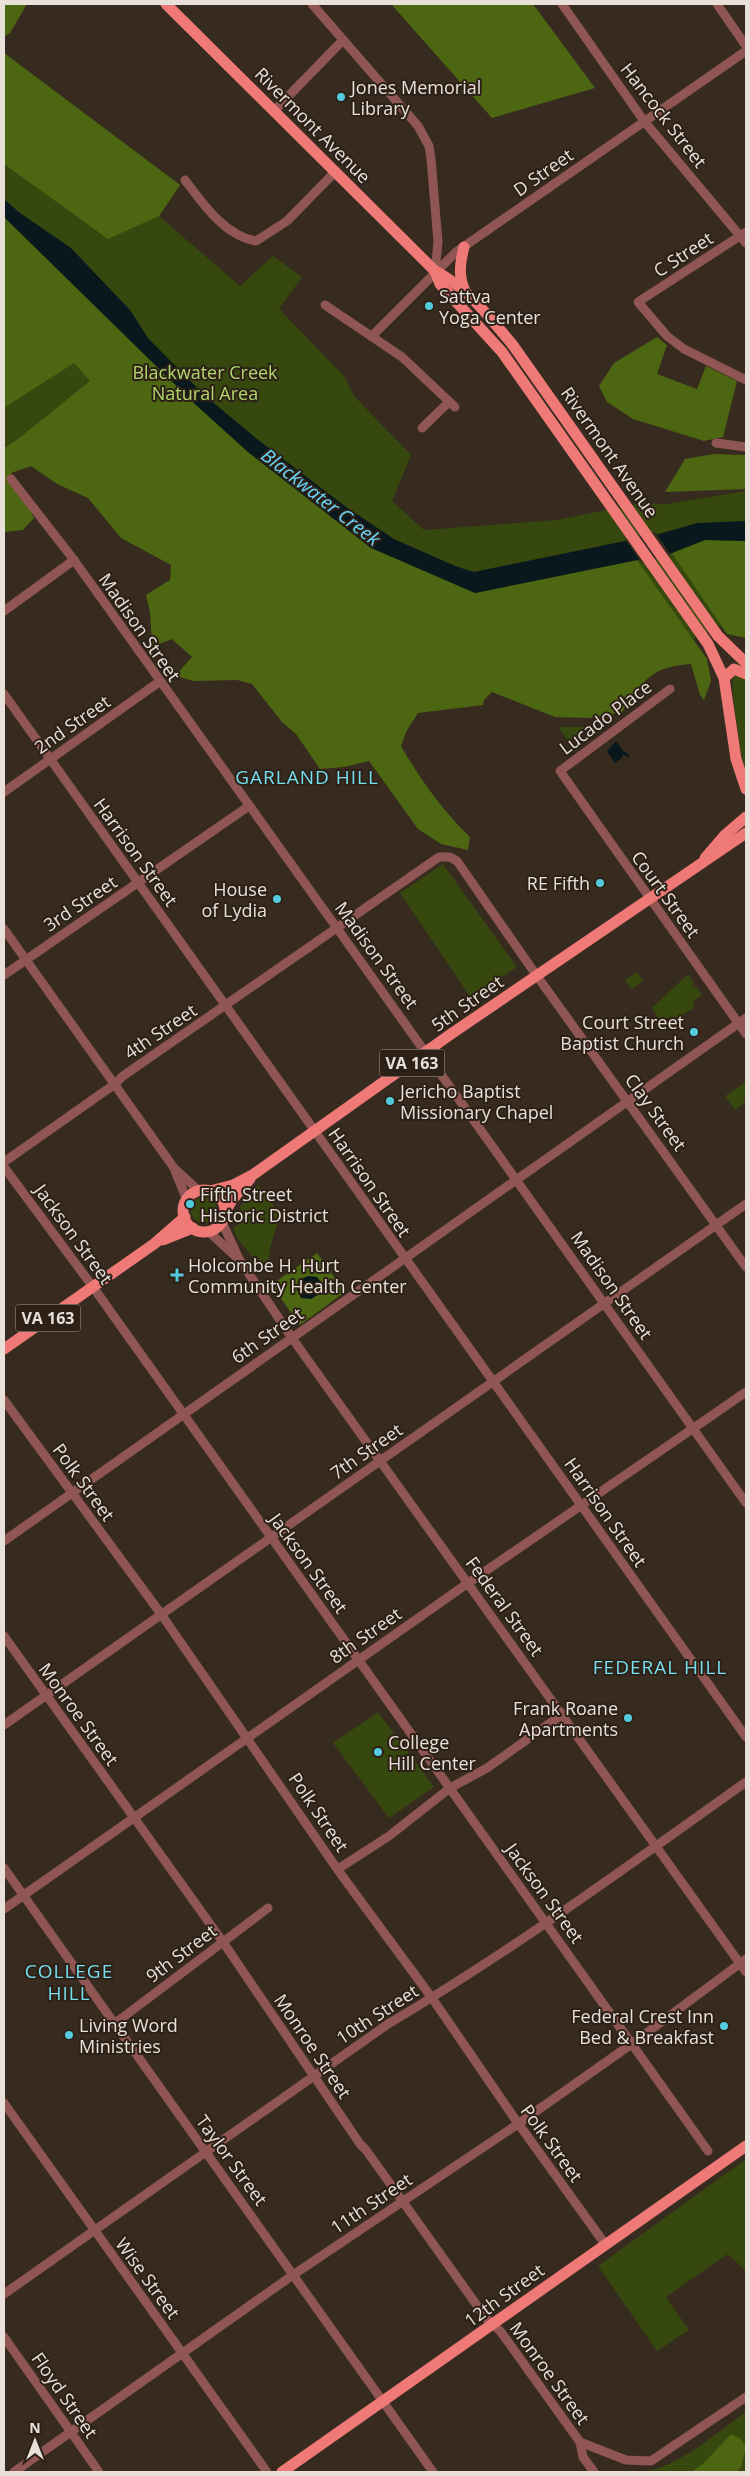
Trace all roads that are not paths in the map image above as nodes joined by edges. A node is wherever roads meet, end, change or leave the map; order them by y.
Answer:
1 (166, 4) edge
2 (312, 4) edge
3 (562, 4) edge
4 (717, 4) edge
5 (343, 40) junction
6 (746, 46) edge
7 (746, 51) edge
8 (274, 112) junction
9 (644, 121) junction
10 (335, 172) junction
11 (185, 180) dead end
12 (744, 237) edge
13 (464, 247) junction
14 (435, 271) junction
15 (466, 293) junction
16 (325, 305) dead end
17 (372, 336) junction
18 (746, 380) edge
19 (422, 428) dead end
20 (716, 443) dead end
21 (746, 447) edge
22 (11, 479) dead end
23 (74, 560) junction
24 (4, 611) edge
25 (746, 663) edge
26 (746, 674) edge
27 (724, 678) junction
28 (159, 682) junction
29 (670, 689) dead end
30 (4, 694) edge
31 (50, 759) junction
32 (560, 771) joint
33 (746, 789) edge
34 (4, 792) edge
35 (249, 806) junction
36 (746, 817) edge
37 (746, 833) edge
38 (701, 862) junction
39 (138, 883) junction
40 (649, 898) junction
41 (336, 926) junction
42 (4, 929) edge
43 (26, 960) junction
44 (4, 976) edge
45 (537, 976) junction
46 (226, 1005) junction
47 (742, 1021) edge
48 (746, 1034) edge
49 (427, 1052) junction
50 (115, 1084) junction
51 (629, 1102) junction
52 (314, 1132) junction
53 (4, 1162) edge
54 (4, 1166) edge
55 (174, 1168) junction
56 (254, 1174) junction
57 (516, 1180) junction
58 (204, 1191) junction
59 (187, 1200) junction
60 (746, 1204) edge
61 (185, 1217) junction
62 (224, 1217) junction
63 (716, 1225) junction
64 (193, 1228) junction
65 (208, 1231) junction
66 (154, 1244) junction
67 (404, 1258) junction
68 (239, 1260) junction
69 (746, 1267) edge
70 (93, 1287) junction
71 (605, 1304) junction
72 (292, 1338) junction
73 (4, 1349) edge
74 (493, 1382) junction
75 (746, 1392) edge
76 (4, 1400) edge
77 (184, 1414) junction
78 (694, 1429) junction
79 (381, 1461) junction
80 (72, 1493) junction
81 (746, 1503) edge
82 (581, 1505) junction
83 (270, 1537) junction
84 (4, 1541) edge
85 (468, 1583) junction
86 (161, 1614) junction
87 (4, 1636) edge
88 (359, 1659) junction
89 (45, 1696) junction
90 (563, 1714) junction
91 (4, 1726) edge
92 (248, 1737) junction
93 (746, 1737) edge
94 (746, 1782) edge
95 (450, 1788) junction
96 (133, 1817) junction
97 (657, 1845) junction
98 (4, 1868) edge
99 (338, 1869) junction
100 (23, 1895) junction
101 (268, 1908) dead end
102 (4, 1909) edge
103 (546, 1923) junction
104 (223, 1942) junction
105 (743, 1961) edge
106 (746, 1972) edge
107 (432, 1998) junction
108 (114, 2024) junction
109 (633, 2044) junction
110 (314, 2076) junction
111 (4, 2103) edge
112 (518, 2124) junction
113 (746, 2146) edge
114 (206, 2152) junction
115 (708, 2152) dead end
116 (402, 2202) junction
117 (94, 2230) junction
118 (605, 2244) junction
119 (294, 2275) junction
120 (4, 2294) edge
121 (493, 2324) junction
122 (4, 2337) edge
123 (182, 2353) junction
124 (746, 2398) edge
125 (384, 2402) junction
126 (70, 2431) junction
127 (580, 2442) junction
128 (14, 2472) edge
129 (99, 2472) edge
130 (267, 2472) edge
131 (282, 2472) edge
132 (433, 2472) edge
133 (594, 2472) edge

1 - 8 main road, Rivermont Avenue
2 - 5 street
3 - 9 street, Hancock Street
4 - 6 street
5 - 8 street
5 - 14 street
7 - 9 street, D Street
8 - 10 main road, Rivermont Avenue
9 - 12 street, Hancock Street
9 - 13 street, D Street
10 - 11 street
10 - 14 main road, Rivermont Avenue
12 - 18 street, C Street
13 - 14 street, D Street
13 - 15 main road
14 - 15 main road, Rivermont Avenue
14 - 17 street, D Street
14 - 27 main road, Rivermont Avenue
15 - 25 main road, Rivermont Avenue
16 - 17 street
17 - 19 street
20 - 21 street
22 - 23 street, Madison Street
23 - 24 street
23 - 28 street, Madison Street
26 - 27 main road
27 - 33 main road, Rivermont Avenue
28 - 31 street, 2nd Street
28 - 35 street, Madison Street
29 - 32 street, Lucado Place
30 - 31 street, Harrison Street
31 - 34 street, 2nd Street
31 - 39 street, Harrison Street
32 - 40 street, Court Street
35 - 39 street, 3rd Street
35 - 41 street, Madison Street
36 - 38 main road, 5th Street
37 - 38 main road, 5th Street / VA 163
38 - 40 main road, 5th Street / VA 163
39 - 43 street, 3rd Street
39 - 46 street, Harrison Street
40 - 45 main road, 5th Street / VA 163
40 - 47 street, Court Street
41 - 45 street, Clay Street
41 - 46 street, 4th Street
41 - 49 street, Madison Street
42 - 43 street
43 - 44 street, 3rd Street
43 - 50 street
45 - 49 main road, 5th Street / VA 163
45 - 51 street, Clay Street
46 - 50 street, 4th Street
46 - 52 street, Harrison Street
47 - 48 street, Court Street
47 - 51 street, 6th Street
49 - 52 main road, 5th Street / VA 163
49 - 57 street, Madison Street
50 - 53 street, 4th Street
50 - 55 street
51 - 57 street, 6th Street
51 - 63 street, Clay Street
52 - 56 main road, 5th Street / VA 163
52 - 67 street, Harrison Street
54 - 70 street, Jackson Street
55 - 58 street
55 - 59 street
56 - 58 main road, 5th Street / VA 163
56 - 62 main road, 5th Street / VA 163
57 - 67 street, 6th Street
57 - 71 street, Madison Street
58 - 59 main road
58 - 62 main road
59 - 61 main road
60 - 63 street, 7th Street
61 - 64 main road
61 - 66 main road, VA 163
62 - 65 main road
62 - 68 street, Federal Street
63 - 69 street, Clay Street
63 - 71 street, 7th Street
64 - 65 main road
64 - 66 main road, VA 163
65 - 68 street, Federal Street
66 - 70 main road, VA 163
67 - 72 street, 6th Street
67 - 74 street, Harrison Street
68 - 72 street, Federal Street
70 - 73 main road, VA 163
70 - 77 street, Jackson Street
71 - 74 street, 7th Street
71 - 78 street, Madison Street
72 - 77 street, 6th Street
72 - 79 street, Federal Street
74 - 79 street, 7th Street
74 - 82 street, Harrison Street
75 - 78 street, 8th Street
76 - 80 street, Polk Street
77 - 80 street, 6th Street
77 - 83 street, Jackson Street
78 - 81 street, Madison Street
78 - 82 street, 8th Street
79 - 83 street, 7th Street
79 - 85 street, Federal Street
80 - 84 street, 6th Street
80 - 86 street, Polk Street
82 - 85 street, 8th Street
82 - 93 street, Harrison Street
83 - 86 street, 7th Street
83 - 88 street, Jackson Street
85 - 88 street, 8th Street
85 - 90 street, Federal Street
86 - 89 street, 7th Street
86 - 92 street, Polk Street
87 - 89 street, Monroe Street
88 - 92 street, 8th Street
88 - 95 street, Jackson Street
89 - 91 street, 7th Street
89 - 96 street, Monroe Street
90 - 95 street
90 - 97 street, Federal Street
92 - 96 street, 8th Street
92 - 99 street, Polk Street
94 - 97 street, 10th Street
95 - 99 street
95 - 103 street, Jackson Street
96 - 100 street, 8th Street
96 - 104 street, Monroe Street
97 - 103 street, 10th Street
97 - 105 street, Federal Street
98 - 100 street, Taylor Street
99 - 107 street, Polk Street
100 - 102 street, 8th Street
100 - 108 street, Taylor Street
101 - 104 street, 9th Street
103 - 107 street, 10th Street
103 - 109 street, Jackson Street
104 - 108 street, 9th Street
104 - 110 street, Monroe Street
105 - 106 street, Federal Street
105 - 109 street, 11th Street
107 - 110 street, 10th Street
107 - 112 street, Polk Street
108 - 114 street, Taylor Street
109 - 112 street, 11th Street
109 - 115 street, Jackson Street
110 - 114 street, 10th Street
110 - 116 street, Monroe Street
111 - 117 street, Wise Street
112 - 116 street, 11th Street
112 - 118 street, Polk Street
113 - 118 main road, 12th Street
114 - 117 street, 10th Street
114 - 119 street, Taylor Street
116 - 119 street, 11th Street
116 - 121 street, Monroe Street
117 - 120 street, 10th Street
117 - 123 street, Wise Street
118 - 121 main road, 12th Street
119 - 123 street, 11th Street
119 - 125 street, Taylor Street
121 - 125 main road, 12th Street
121 - 127 street, Monroe Street
122 - 126 street, Floyd Street
123 - 126 street, 11th Street
123 - 130 street, Wise Street
124 - 127 street
125 - 131 main road, 12th Street
125 - 132 street, Taylor Street
126 - 128 street, 11th Street
126 - 129 street, Floyd Street
127 - 133 street, Monroe Street

